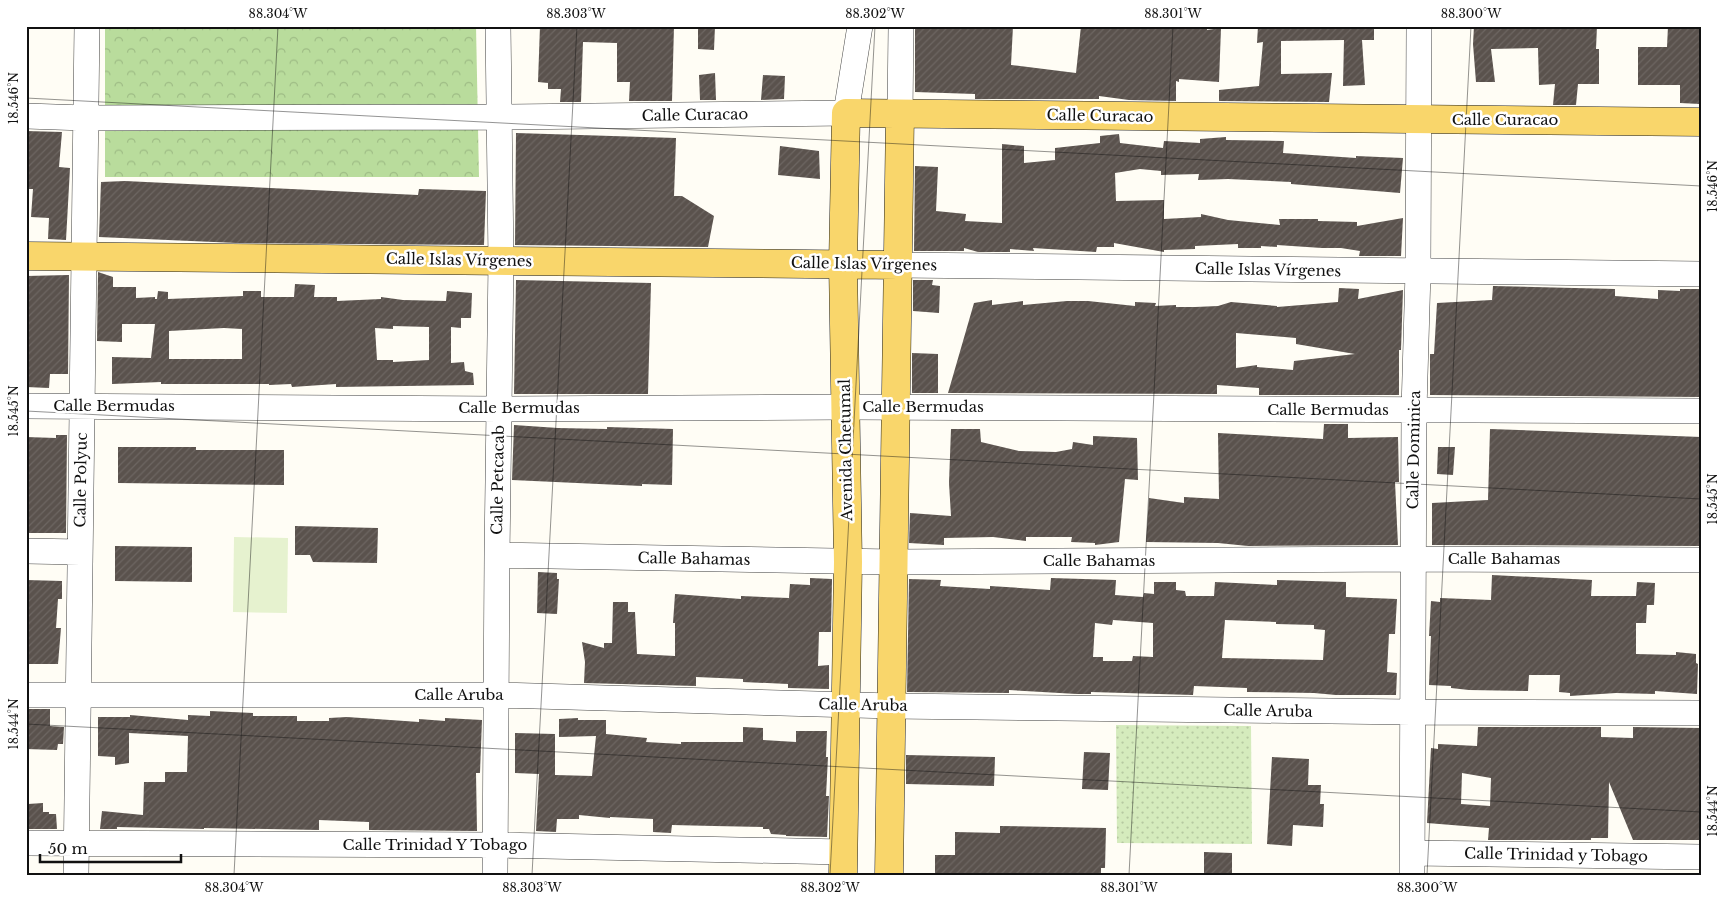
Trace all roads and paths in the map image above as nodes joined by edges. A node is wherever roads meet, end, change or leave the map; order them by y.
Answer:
1 (87, 26) edge
2 (498, 26) edge
3 (860, 26) edge
4 (901, 26) edge
5 (1419, 26) edge
6 (846, 113) junction
7 (900, 114) junction
8 (26, 116) edge
9 (498, 117) junction
10 (85, 118) junction
11 (1419, 120) junction
12 (1701, 122) edge
13 (26, 256) edge
14 (83, 256) junction
15 (501, 260) junction
16 (843, 264) junction
17 (898, 265) junction
18 (1418, 272) junction
19 (1701, 274) edge
20 (26, 406) edge
21 (82, 406) junction
22 (846, 406) junction
23 (896, 407) junction
24 (499, 409) junction
25 (1414, 410) junction
26 (1701, 411) edge
27 (26, 551) edge
28 (80, 552) junction
29 (497, 555) junction
30 (1412, 559) junction
31 (1701, 560) edge
32 (848, 562) junction
33 (894, 562) junction
34 (26, 695) edge
35 (78, 695) junction
36 (496, 695) junction
37 (846, 705) junction
38 (892, 706) junction
39 (1411, 712) junction
40 (1701, 713) edge
41 (26, 843) edge
42 (76, 843) junction
43 (495, 845) junction
44 (1701, 857) edge
45 (843, 863) edge
46 (1412, 864) edge
47 (76, 875) edge
48 (495, 875) edge
49 (889, 875) edge

1 - 10 street, Calle Polyuc
2 - 9 street, Calle Petcacab
3 - 6 street, Avenida Chetumal
4 - 7 street
5 - 11 street, Calle Dominica
6 - 7 main road, Calle Curacao
6 - 9 street, Calle Curacao
6 - 16 main road, Avenida Chetumal
7 - 11 main road, Calle Curacao
7 - 17 main road
8 - 10 street
9 - 10 street, Calle Curacao
9 - 15 street, Calle Petcacab
10 - 14 street, Calle Polyuc
11 - 12 main road, Calle Curacao
11 - 18 street, Calle Dominica
13 - 14 main road, Calle Islas Vírgenes
14 - 15 main road, Calle Islas Vírgenes
14 - 21 street, Calle Polyuc
15 - 16 main road, Calle Islas Vírgenes
15 - 24 street, Calle Petcacab
16 - 17 main road, Calle Islas Vírgenes
16 - 22 main road, Avenida Chetumal
17 - 18 street, Calle Islas Vírgenes
17 - 23 main road
18 - 19 street, Calle Islas Vírgenes
18 - 25 street, Calle Dominica
20 - 21 street, Calle Bermudas
21 - 24 street, Calle Bermudas
21 - 28 street, Calle Polyuc
22 - 23 street, Calle Bermudas
22 - 24 street, Calle Bermudas
22 - 32 main road, Avenida Chetumal
23 - 25 street, Calle Bermudas
23 - 33 main road
24 - 29 street, Calle Petcacab
25 - 26 street, Calle Bermudas
25 - 30 street, Calle Dominica
27 - 28 street
28 - 35 street, Calle Polyuc
29 - 32 street, Calle Bahamas
29 - 36 street, Calle Petcacab
30 - 31 street, Calle Bahamas
30 - 33 street, Calle Bahamas
30 - 39 street, Calle Dominica
32 - 33 street, Calle Bahamas
32 - 37 main road, Avenida Chetumal
33 - 38 main road
34 - 35 street, Calle Aruba
35 - 36 street, Calle Aruba
35 - 42 street, Calle Polyuc
36 - 37 street, Calle Aruba
36 - 43 street, Calle Petcacab
37 - 38 street, Calle Aruba
37 - 45 main road, Avenida Chetumal
38 - 39 street, Calle Aruba
38 - 49 main road
39 - 40 street, Calle Aruba
39 - 46 street, Calle Dominica
41 - 42 street, Calle Trinidad Y Tobago
42 - 43 street, Calle Trinidad Y Tobago
42 - 47 street, Calle Polyuc
43 - 45 street, Calle Trinidad Y Tobago
43 - 48 street, Calle Petcacab
44 - 46 street, Calle Trinidad y Tobago

